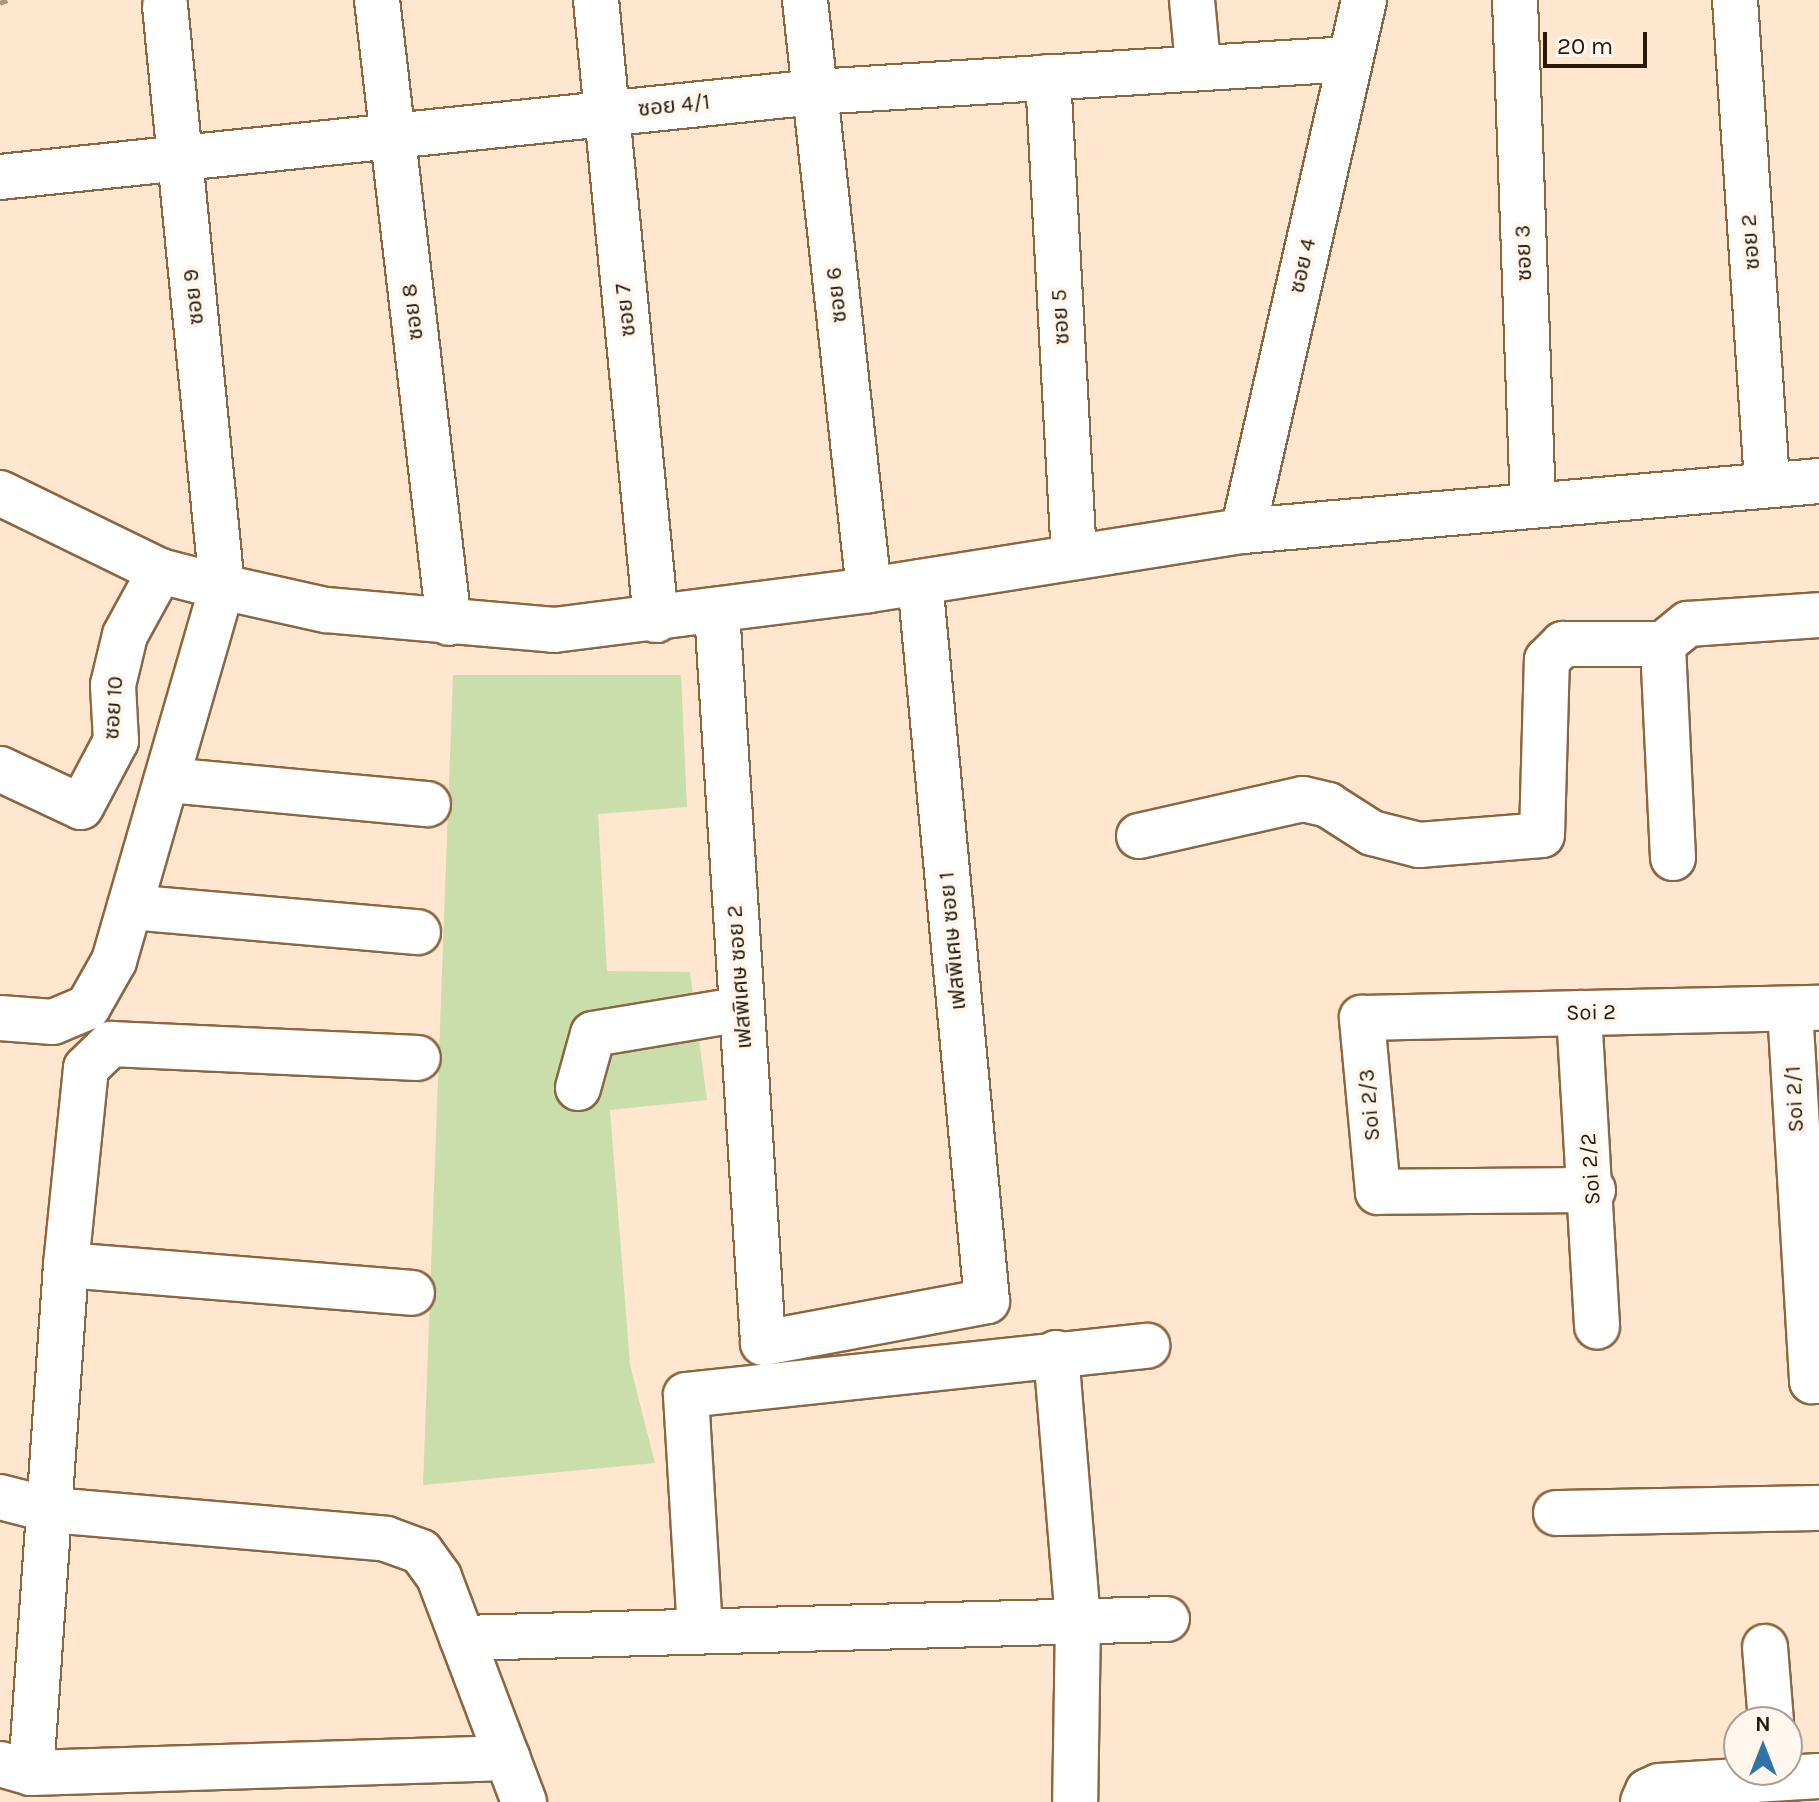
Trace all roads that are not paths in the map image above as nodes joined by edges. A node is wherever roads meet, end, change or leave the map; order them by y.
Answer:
1 (377, 0) edge
2 (596, 0) edge
3 (805, 0) edge
4 (1192, 0) edge
5 (1364, 0) edge
6 (1515, 0) edge
7 (1735, 0) edge
8 (165, 6) dead end
9 (1350, 59) junction
10 (1198, 65) junction
11 (1048, 77) junction
12 (815, 92) junction
13 (607, 113) junction
14 (392, 133) junction
15 (180, 155) junction
16 (0, 177) edge
17 (1819, 481) edge
18 (1767, 484) junction
19 (0, 493) edge
20 (1533, 505) junction
21 (1243, 531) junction
22 (1074, 556) junction
23 (160, 571) junction
24 (920, 582) junction
25 (222, 587) junction
26 (869, 590) junction
27 (717, 611) junction
28 (1819, 615) edge
29 (656, 620) junction
30 (449, 623) junction
31 (1663, 644) junction
32 (0, 769) edge
33 (167, 780) junction
34 (428, 804) dead end
35 (1139, 836) dead end
36 (1673, 858) dead end
37 (130, 907) junction
38 (418, 932) dead end
39 (1805, 1008) edge
40 (742, 1009) junction
41 (1579, 1013) junction
42 (0, 1018) edge
43 (1362, 1018) joint
44 (418, 1058) dead end
45 (578, 1088) dead end
46 (1593, 1190) junction
47 (66, 1265) junction
48 (412, 1293) dead end
49 (1597, 1326) dead end
50 (763, 1343) joint
51 (1147, 1346) dead end
52 (1056, 1353) junction
53 (1815, 1381) edge
54 (0, 1497) edge
55 (1819, 1508) edge
56 (51, 1510) junction
57 (1556, 1513) dead end
58 (1167, 1619) dead end
59 (1078, 1621) junction
60 (700, 1631) junction
61 (462, 1638) junction
62 (1765, 1647) dead end
63 (1770, 1706) edge
64 (508, 1758) junction
65 (16, 1769) edge
66 (1723, 1779) edge
67 (524, 1802) edge
68 (1075, 1802) edge
69 (1643, 1802) edge

1 - 14 street, ซอย 8
2 - 13 street, ซอย 7
3 - 12 street, ซอย 6
4 - 10 street
5 - 9 street, ซอย 4
6 - 20 street, ซอย 3
7 - 18 street, ซอย 2
8 - 15 street, ซอย 9
9 - 10 street, ซอย 4/1
9 - 21 street, ซอย 4
10 - 11 street, ซอย 4/1
11 - 12 street, ซอย 4/1
11 - 22 street, ซอย 5
12 - 13 street, ซอย 4/1
12 - 26 street, ซอย 6
13 - 14 street, ซอย 4/1
13 - 29 street, ซอย 7
14 - 15 street, ซอย 4/1
14 - 30 street, ซอย 8
15 - 16 street, ซอย 4/1
15 - 25 street, ซอย 9
17 - 18 street
18 - 20 street
19 - 23 street
20 - 21 street
21 - 22 street
22 - 24 street
23 - 25 street
23 - 32 street, ซอย 10
24 - 26 street
24 - 50 street, เฟสพิเศษ ซอย 1
25 - 30 street
25 - 33 street
26 - 27 street
27 - 29 street
27 - 40 street, เฟสพิเศษ ซอย 2
28 - 31 street
29 - 30 street
31 - 35 street
31 - 36 street
33 - 34 street
33 - 37 street
37 - 38 street
37 - 42 street
39 - 41 street, Soi 2
39 - 53 street, Soi 2/1
40 - 45 street
40 - 50 street, เฟสพิเศษ ซอย 2
41 - 43 street, Soi 2
41 - 46 street, Soi 2/2
43 - 46 street, Soi 2/3
44 - 47 street
46 - 49 street, Soi 2/2
47 - 48 street
47 - 56 street
51 - 52 street
52 - 59 street
52 - 60 street
54 - 56 street
55 - 57 street
56 - 61 street
56 - 65 street
58 - 59 street
59 - 60 street
59 - 68 street
60 - 61 street
61 - 64 street
62 - 63 street
64 - 65 street
64 - 67 street
66 - 69 street

